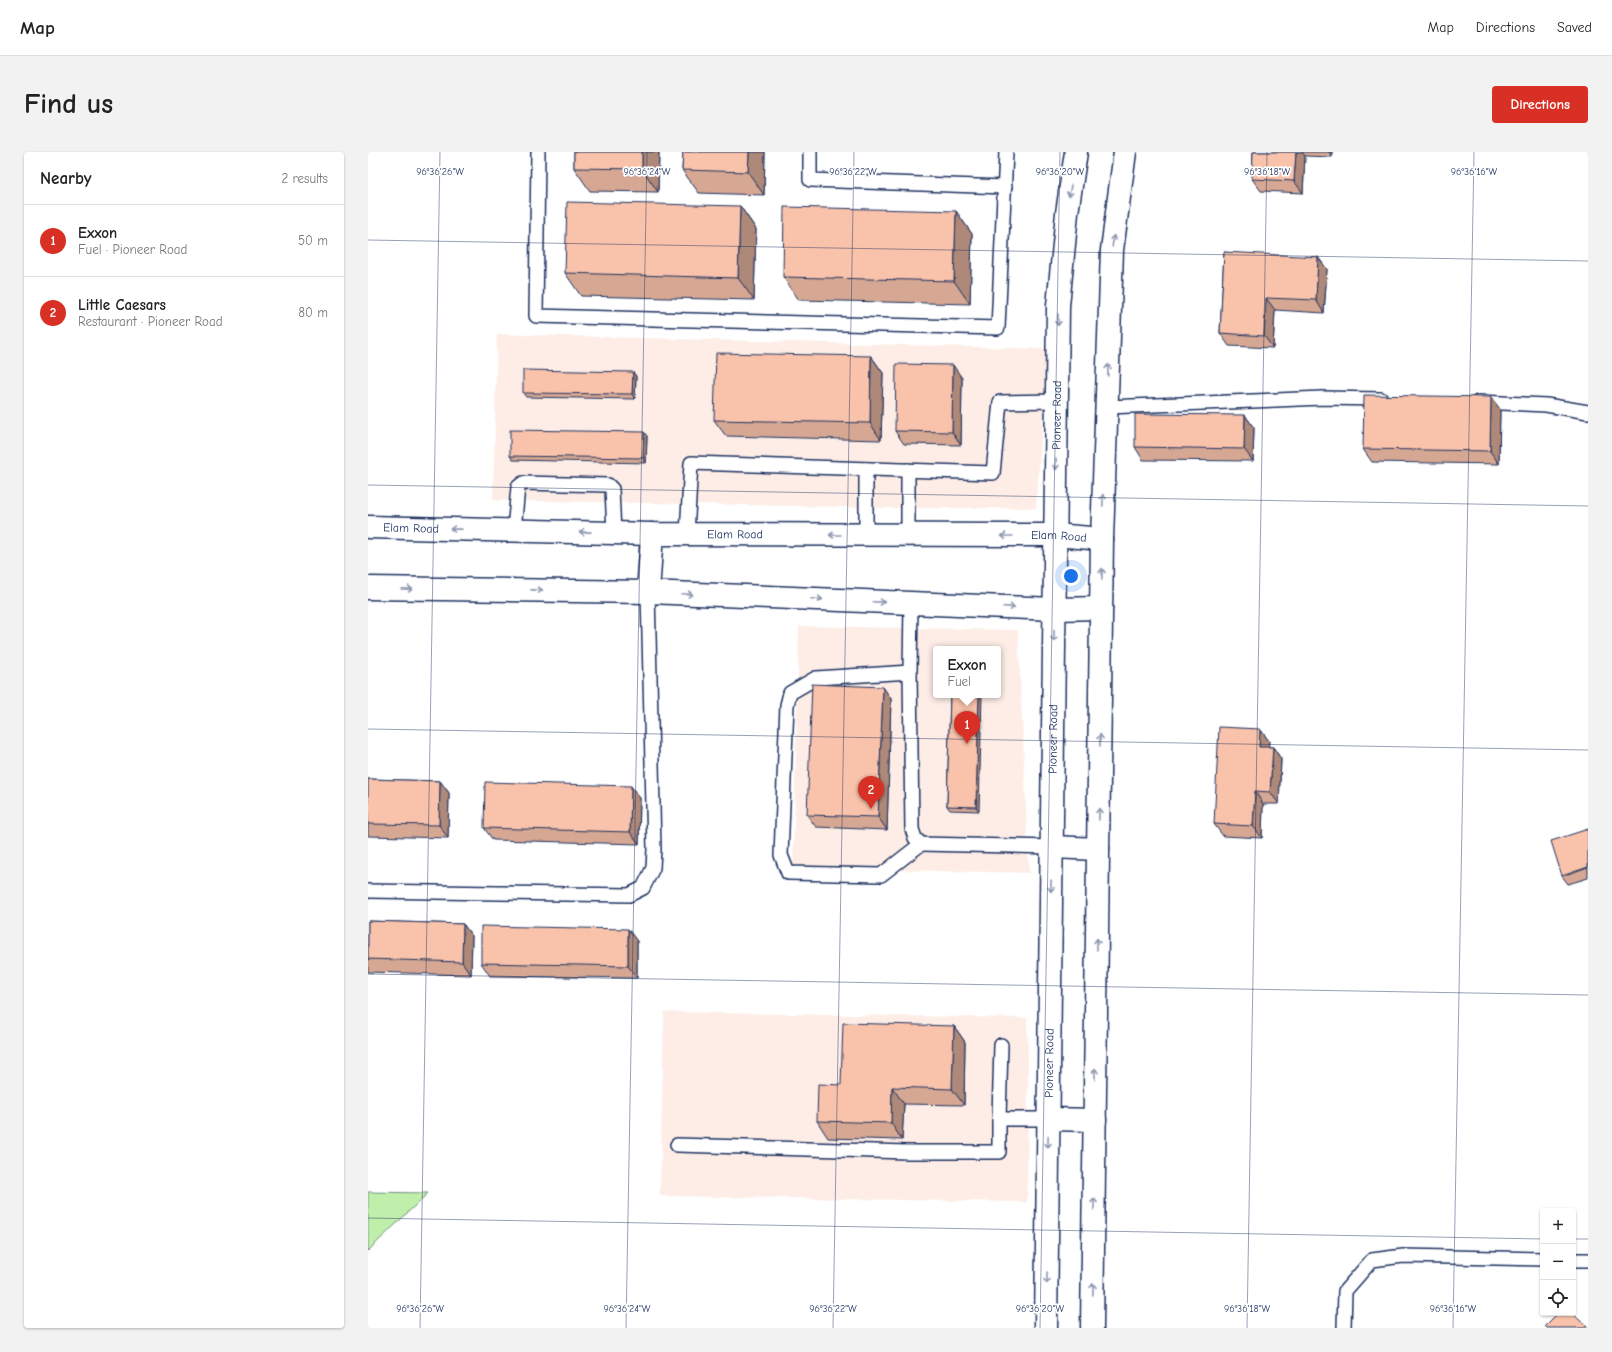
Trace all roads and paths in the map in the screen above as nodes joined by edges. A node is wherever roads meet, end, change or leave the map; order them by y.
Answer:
1 (538, 152) edge
2 (810, 152) edge
3 (1006, 152) edge
4 (1076, 152) edge
5 (1125, 152) edge
6 (1004, 187) junction
7 (1392, 400) edge
8 (1057, 401) junction
9 (1469, 402) edge
10 (1107, 407) junction
11 (1588, 412) edge
12 (866, 469) junction
13 (908, 470) junction
14 (368, 527) edge
15 (514, 530) junction
16 (614, 533) junction
17 (652, 534) junction
18 (687, 534) junction
19 (866, 535) junction
20 (908, 536) junction
21 (1055, 536) junction
22 (1102, 539) junction
23 (368, 588) edge
24 (648, 592) junction
25 (911, 603) junction
26 (1101, 608) junction
27 (1055, 609) junction
28 (910, 672) junction
29 (921, 844) junction
30 (1052, 847) junction
31 (1098, 849) junction
32 (368, 890) edge
33 (1001, 1045) dead end
34 (999, 1118) junction
35 (1048, 1119) junction
36 (1095, 1120) junction
37 (677, 1146) dead end
38 (1540, 1259) edge
39 (1576, 1260) edge
40 (1588, 1260) edge
41 (1046, 1328) edge
42 (1092, 1328) edge
43 (1344, 1328) edge

1 - 6 lane
2 - 6 lane
3 - 6 lane
4 -> 8 main road, Pioneer Road
10 -> 5 main road
7 - 10 lane
8 - 13 lane
8 -> 21 main road, Pioneer Road
9 - 11 lane
22 -> 10 main road
12 - 13 lane
12 - 18 lane
12 - 19 lane
13 - 20 lane
15 -> 14 main road, Elam Road
16 -> 15 main road, Elam Road
15 - 16 lane
16 - 17 main road, Elam Road
17 - 18 main road, Elam Road
17 - 24 main road
19 -> 18 main road, Elam Road
19 - 20 main road, Elam Road
21 -> 20 main road, Elam Road
21 - 22 main road, Elam Road
21 - 27 main road, Pioneer Road
26 -> 22 main road
23 -> 24 main road
24 -> 25 main road
24 - 32 lane
25 -> 27 main road
25 - 28 lane
26 - 27 main road
31 -> 26 main road
27 -> 30 main road, Pioneer Road
28 - 29 lane
28 - 29 lane
29 - 30 lane
30 - 31 main road
30 -> 35 main road, Pioneer Road
36 -> 31 main road
33 - 34 lane
34 - 35 lane
34 - 37 lane
35 - 36 main road
35 -> 41 main road, Pioneer Road
42 -> 36 main road
38 - 43 lane
39 - 40 lane

